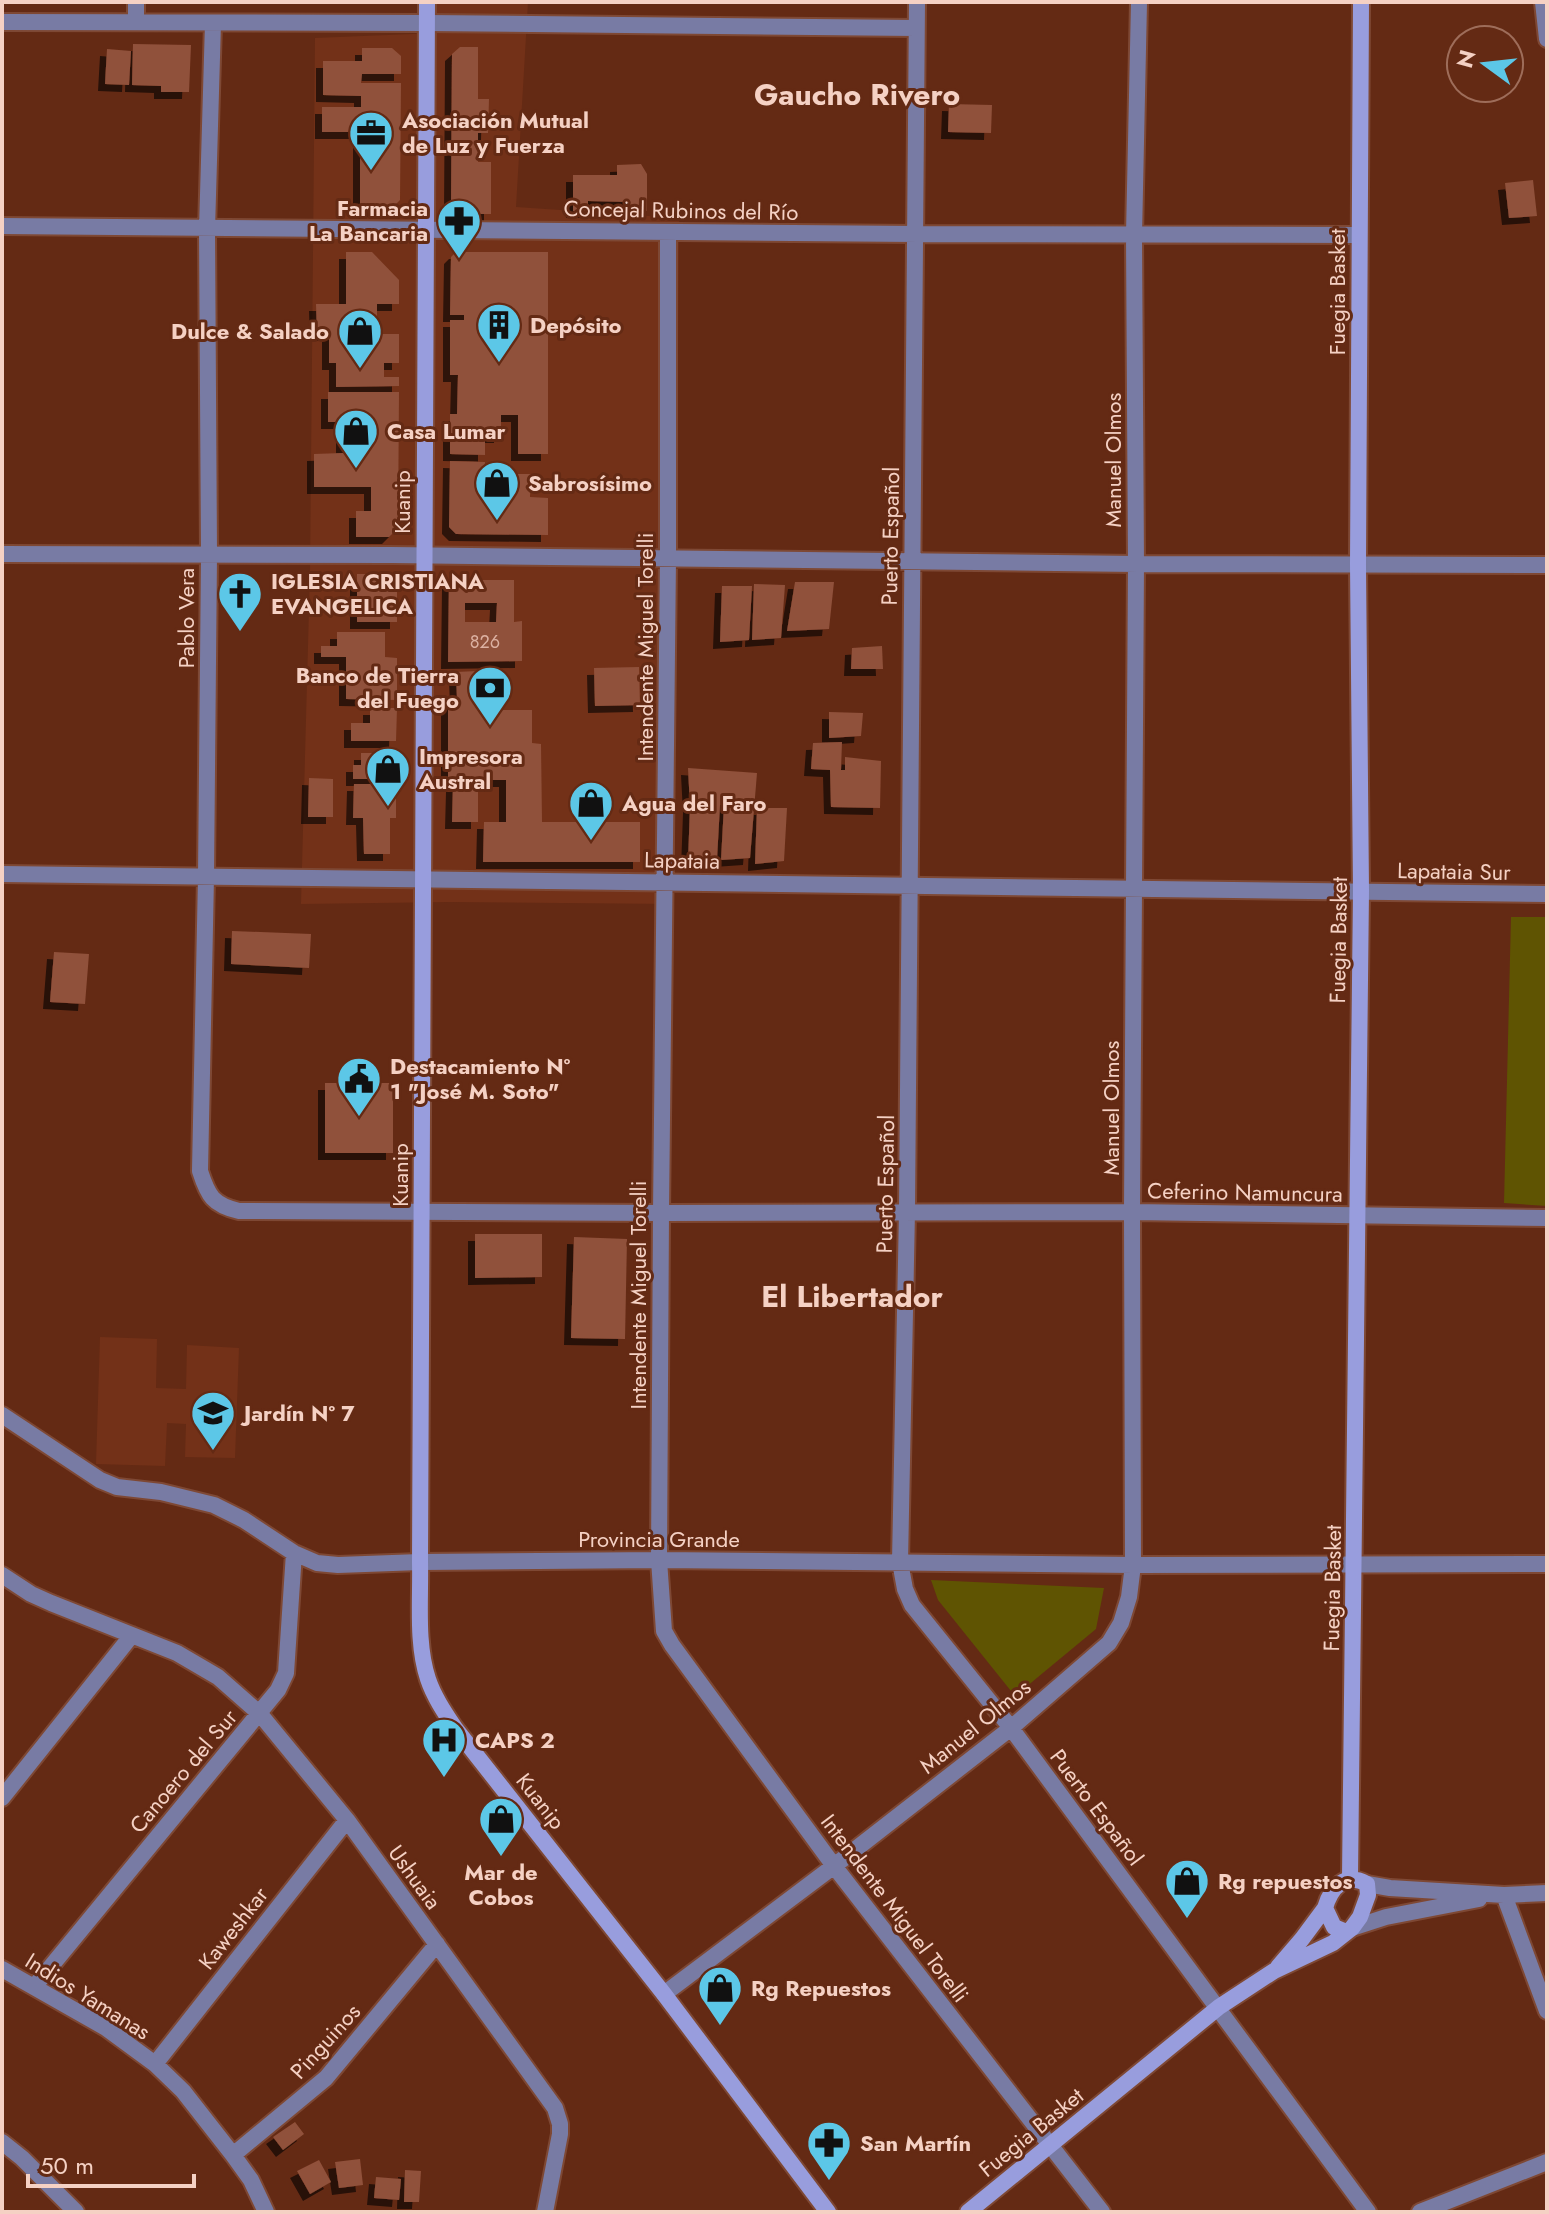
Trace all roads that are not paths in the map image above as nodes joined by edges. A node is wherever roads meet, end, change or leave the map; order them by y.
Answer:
1 (136, 2) edge
2 (427, 2) edge
3 (917, 2) edge
4 (1139, 2) edge
5 (1361, 2) edge
6 (1543, 2) edge
7 (136, 21) junction
8 (2, 22) edge
9 (213, 23) junction
10 (427, 23) junction
11 (916, 28) junction
12 (1547, 39) edge
13 (2, 226) edge
14 (207, 229) junction
15 (425, 230) junction
16 (668, 232) junction
17 (916, 234) junction
18 (1134, 235) junction
19 (1359, 235) junction
20 (2, 554) edge
21 (209, 555) junction
22 (423, 556) junction
23 (668, 558) junction
24 (912, 560) junction
25 (1136, 564) junction
26 (1358, 565) junction
27 (1547, 565) edge
28 (2, 874) edge
29 (206, 877) junction
30 (422, 880) junction
31 (665, 881) junction
32 (910, 885) junction
33 (1133, 890) junction
34 (1361, 891) junction
35 (1547, 894) edge
36 (221, 1207) joint
37 (907, 1211) junction
38 (421, 1212) junction
39 (1132, 1212) junction
40 (661, 1213) junction
41 (1356, 1216) junction
42 (1547, 1218) edge
43 (2, 1415) edge
44 (294, 1553) junction
45 (659, 1560) junction
46 (420, 1562) junction
47 (900, 1562) junction
48 (1547, 1564) edge
49 (1133, 1565) junction
50 (1355, 1566) junction
51 (2, 1575) edge
52 (132, 1635) junction
53 (260, 1714) junction
54 (1011, 1728) junction
55 (5, 1787) edge
56 (347, 1820) junction
57 (834, 1866) junction
58 (1350, 1878) junction
59 (1367, 1884) junction
60 (1547, 1893) edge
61 (1504, 1895) junction
62 (1325, 1908) junction
63 (1349, 1930) junction
64 (437, 1944) junction
65 (2, 1969) edge
66 (1274, 1971) junction
67 (34, 1987) junction
68 (664, 1994) junction
69 (1219, 2007) junction
70 (1547, 2011) edge
71 (155, 2064) junction
72 (2, 2142) edge
73 (1050, 2145) junction
74 (233, 2155) junction
75 (1547, 2162) edge
76 (76, 2212) edge
77 (266, 2212) edge
78 (545, 2212) edge
79 (828, 2212) edge
80 (968, 2212) edge
81 (1102, 2212) edge
82 (1368, 2212) edge
83 (1420, 2212) edge

1 - 7 street
2 - 10 main road, Kuanip
3 - 11 street, Puerto Español
4 - 18 street, Manuel Olmos
5 - 19 main road, Fuegia Basket
6 - 12 street
7 - 8 street
7 - 9 street
9 - 10 street
9 - 14 street, Pablo Vera
10 - 11 street
10 - 15 main road, Kuanip
11 - 17 street, Puerto Español
13 - 14 street, Concejal Rubinos del Río
14 - 15 street, Concejal Rubinos del Río
14 - 21 street, Pablo Vera
15 - 16 street, Concejal Rubinos del Río
15 - 22 main road, Kuanip
16 - 17 street, Concejal Rubinos del Río
16 - 23 street, Intendente Miguel Torelli
17 - 18 street, Concejal Rubinos del Río
17 - 24 street, Puerto Español
18 - 19 street, Concejal Rubinos del Río
18 - 25 street, Manuel Olmos
19 - 26 main road, Fuegia Basket
20 - 21 street
21 - 22 street
21 - 29 street, Pablo Vera
22 - 23 street
22 - 30 main road, Kuanip
23 - 24 street
23 - 31 street, Intendente Miguel Torelli
24 - 25 street
24 - 32 street, Puerto Español
25 - 26 street
25 - 33 street, Manuel Olmos
26 - 27 street
26 - 34 main road, Fuegia Basket
28 - 29 street, Lapataia
29 - 30 street, Lapataia
29 - 36 street, Pablo Vera
30 - 31 street, Lapataia
30 - 38 main road, Kuanip
31 - 32 street, Lapataia
31 - 40 street, Intendente Miguel Torelli
32 - 33 street, Lapataia
32 - 37 street, Puerto Español
33 - 34 street, Lapataia
33 - 39 street, Manuel Olmos
34 - 35 street, Lapataia Sur
34 - 41 main road, Fuegia Basket
36 - 38 street, Ceferino Namuncura
37 - 39 street, Ceferino Namuncura
37 - 40 street, Ceferino Namuncura
37 - 47 street, Puerto Español
38 - 40 street, Ceferino Namuncura
38 - 46 main road, Kuanip
39 - 41 street, Ceferino Namuncura
39 - 49 street, Manuel Olmos
40 - 45 street, Intendente Miguel Torelli
41 - 42 street, Ceferino Namuncura
41 - 50 main road, Fuegia Basket
43 - 44 street, Provincia Grande
44 - 46 street, Provincia Grande
44 - 53 street, Canoero del Sur
45 - 46 street, Provincia Grande
45 - 47 street, Provincia Grande
45 - 57 street, Intendente Miguel Torelli
46 - 68 main road, Kuanip
47 - 49 street, Provincia Grande
47 - 54 street, Puerto Español
48 - 50 street, Provincia Grande
49 - 50 street, Provincia Grande
49 - 54 street, Manuel Olmos
50 - 58 main road, Fuegia Basket
51 - 52 street, Ushuaia
52 - 53 street, Ushuaia
52 - 55 street
53 - 56 street, Ushuaia
53 - 67 street, Canoero del Sur
54 - 57 street, Manuel Olmos
54 - 69 street, Puerto Español
56 - 64 street, Ushuaia
56 - 71 street, Kaweshkar
57 - 68 street, Manuel Olmos
57 - 73 street, Intendente Miguel Torelli
58 - 59 main road
58 - 62 main road
59 - 61 street
59 - 63 main road
60 - 61 street
61 - 63 street
61 - 70 street
62 - 63 main road
62 - 66 main road, Fuegia Basket
63 - 66 main road, Fuegia Basket
64 - 74 street, Pinguinos
64 - 78 street, Ushuaia
65 - 67 street, Indios Yamanas
66 - 69 main road, Fuegia Basket
67 - 71 street, Indios Yamanas
68 - 79 main road, Kuanip
69 - 73 main road, Fuegia Basket
69 - 82 street, Puerto Español
71 - 74 street, Indios Yamanas
72 - 76 street
73 - 80 main road, Fuegia Basket
73 - 81 street, Intendente Miguel Torelli
74 - 77 street, Indios Yamanas
75 - 83 street

